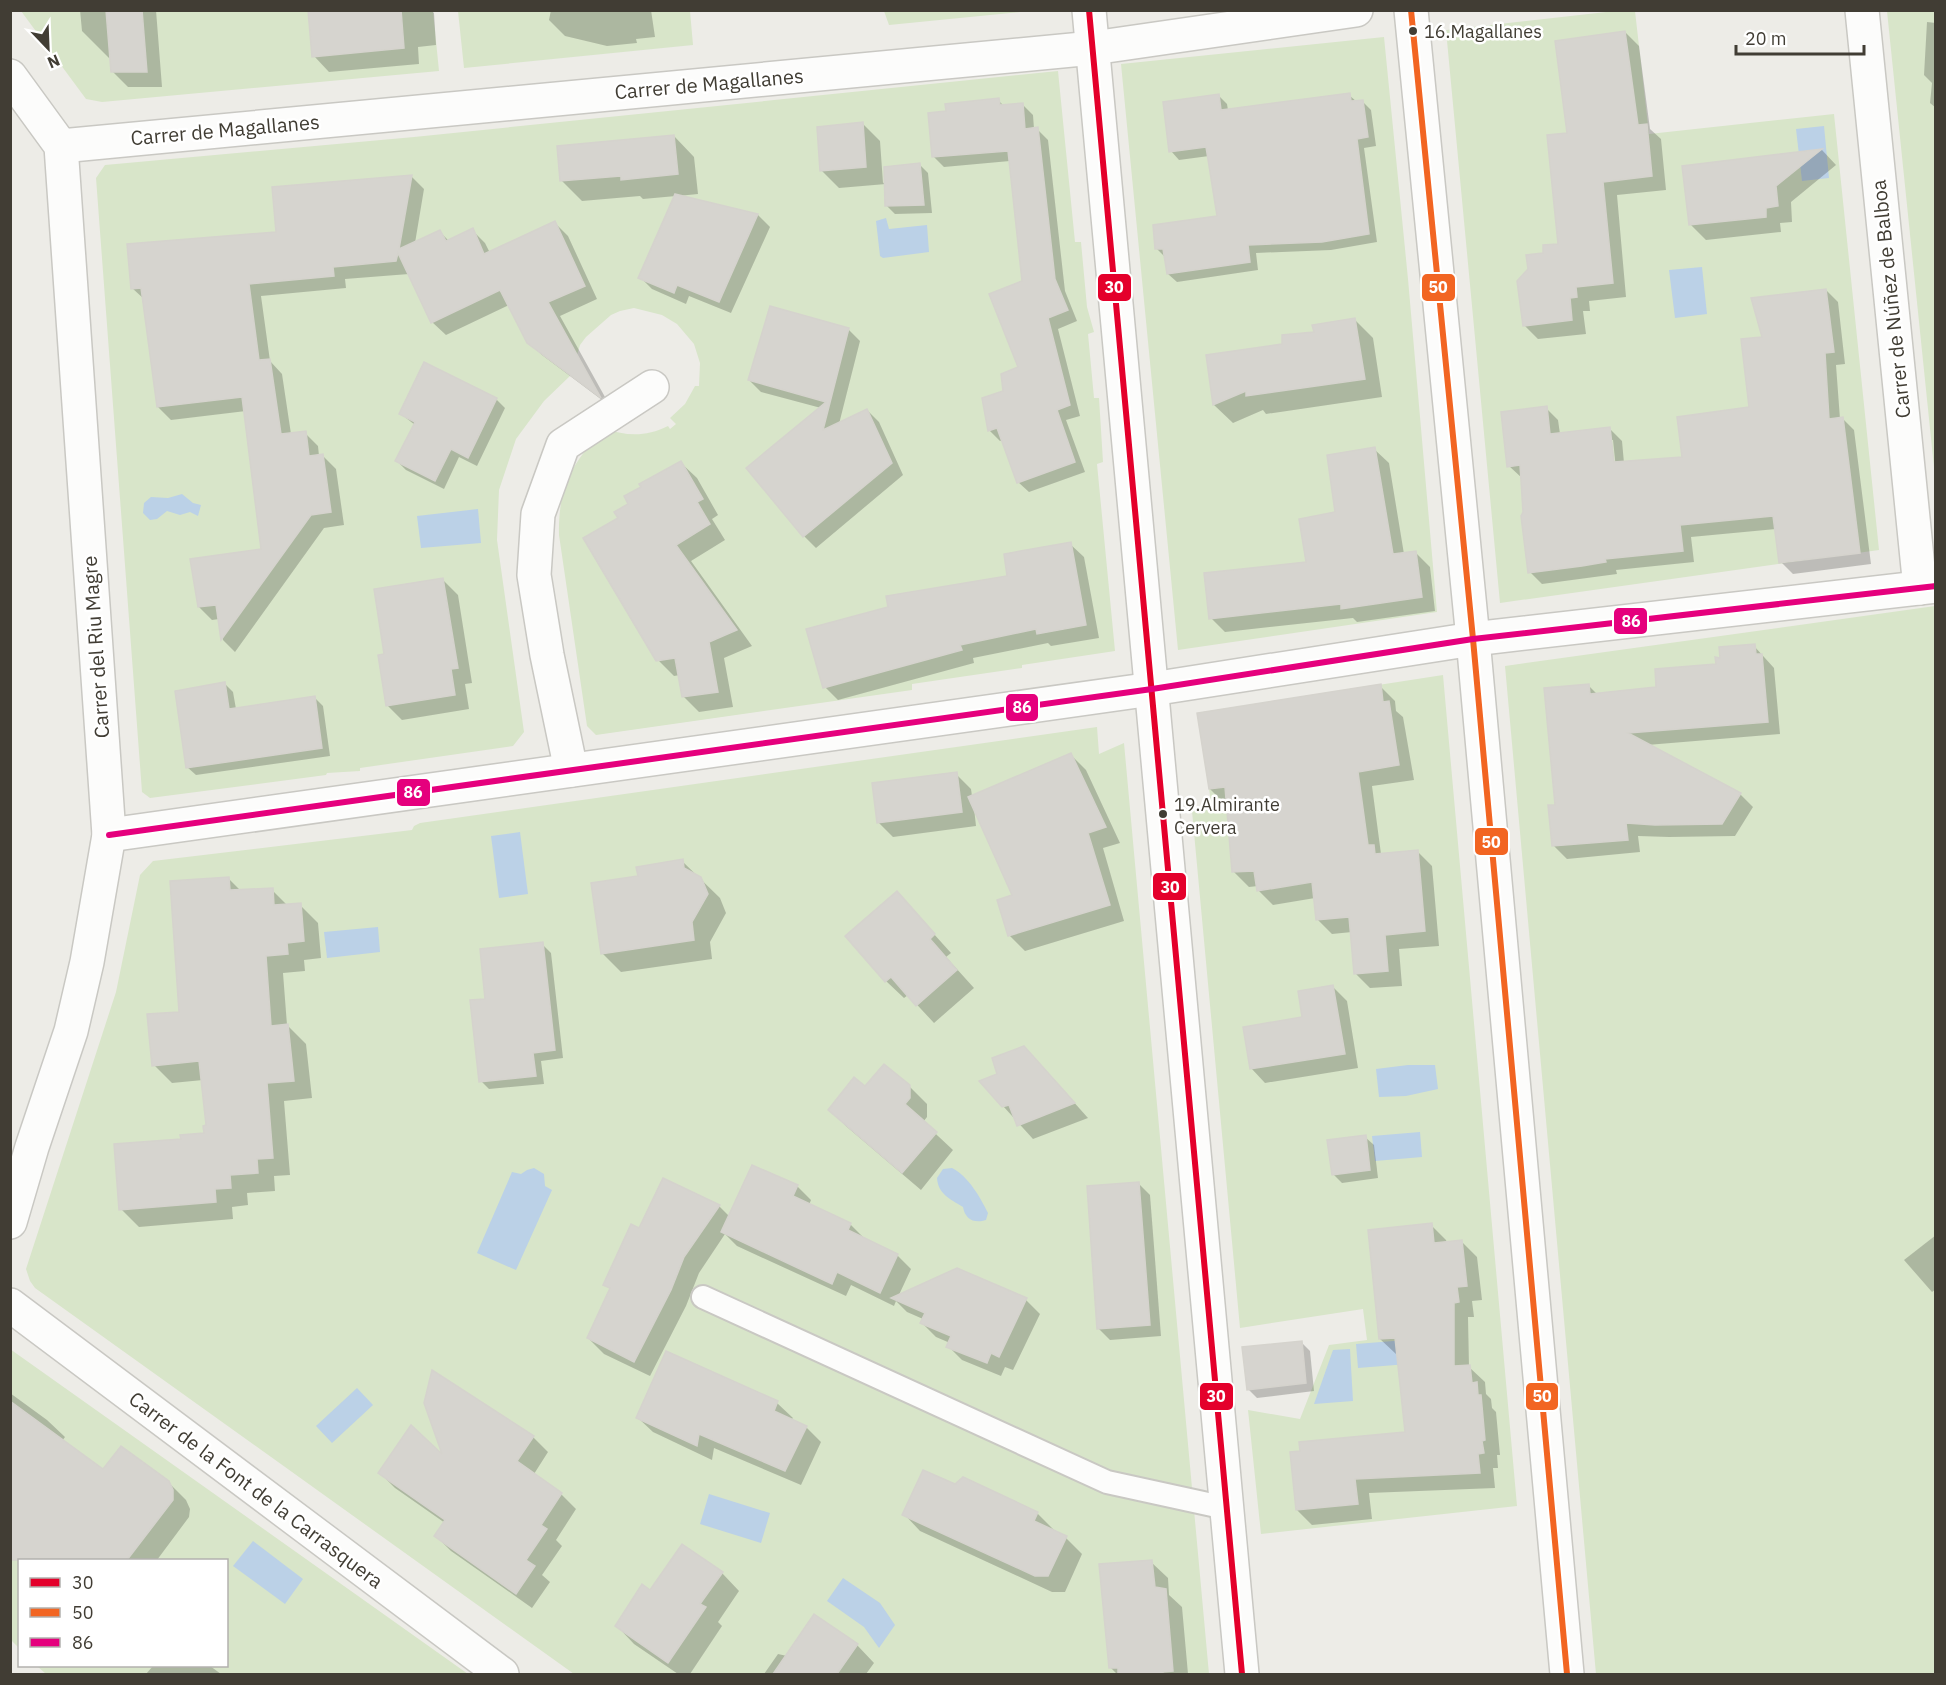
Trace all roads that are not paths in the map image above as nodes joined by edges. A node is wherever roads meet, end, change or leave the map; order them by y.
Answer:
1 (1089, 10) edge
2 (1356, 10) edge
3 (1411, 10) edge
4 (1862, 10) edge
5 (1093, 48) junction
6 (10, 76) edge
7 (61, 146) junction
8 (652, 387) dead end
9 (1928, 587) edge
10 (1473, 639) junction
11 (1152, 688) junction
12 (571, 770) junction
13 (109, 835) junction
14 (25, 1127) edge
15 (10, 1221) edge
16 (703, 1298) dead end
17 (10, 1305) edge
18 (1226, 1508) junction
19 (502, 1674) edge
20 (1242, 1674) edge
21 (1567, 1674) edge

1 - 5 street
2 - 5 street, Carrer de Magallanes
3 - 10 street
4 - 9 street, Carrer de Núñez de Balboa
5 - 7 street, Carrer de Magallanes
5 - 11 street
6 - 7 street
7 - 13 street, Carrer del Riu Magre
8 - 12 street
9 - 10 street
10 - 11 street
10 - 21 street
11 - 12 street
11 - 18 street
12 - 13 street
13 - 14 street, Carrer del Riu Magre
14 - 15 street, Carrer del Riu Magre
16 - 18 lane
17 - 19 street, Carrer de la Font de la Carrasquera
18 - 20 street

